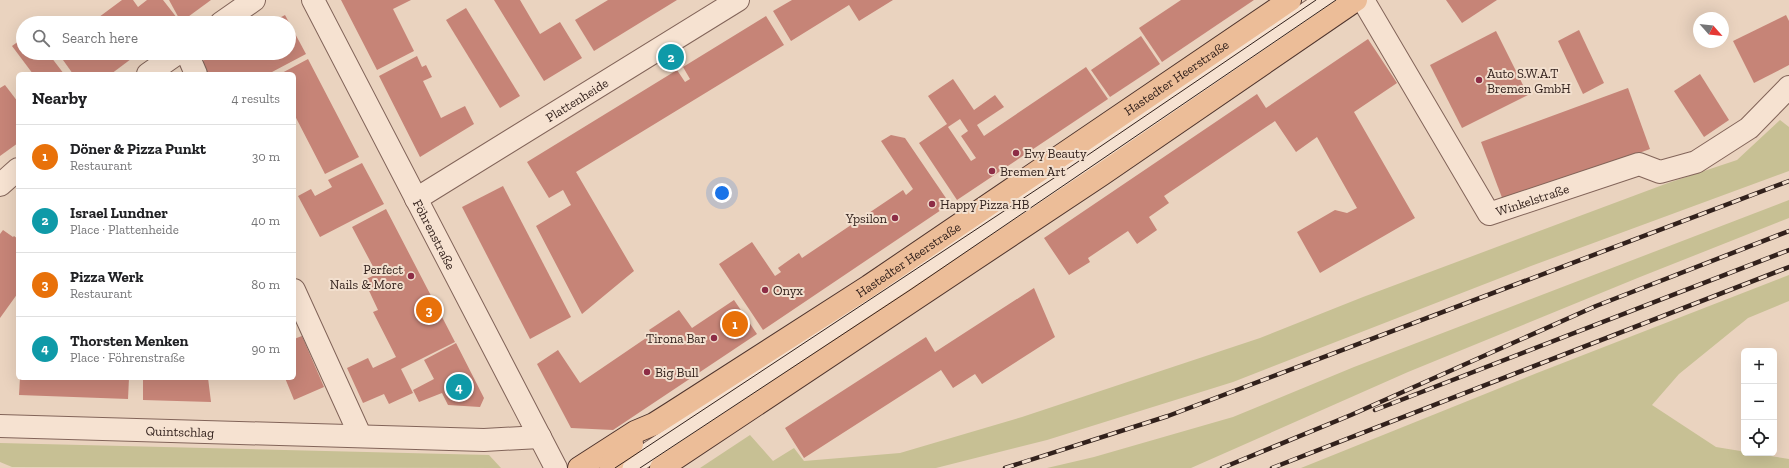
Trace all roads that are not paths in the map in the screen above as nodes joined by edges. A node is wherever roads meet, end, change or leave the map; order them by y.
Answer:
1 (254, 0) edge
2 (313, 0) edge
3 (738, 0) edge
4 (1290, 0) edge
5 (1327, 0) edge
6 (1356, 0) edge
7 (1363, 0) edge
8 (231, 16) edge
9 (168, 60) edge
10 (190, 60) edge
11 (151, 72) edge
12 (195, 72) edge
13 (1789, 86) edge
14 (16, 171) edge
15 (0, 185) edge
16 (416, 199) junction
17 (296, 294) edge
18 (0, 426) edge
19 (635, 432) junction
20 (360, 435) junction
21 (540, 438) junction
22 (556, 468) edge
23 (579, 468) edge
24 (611, 468) edge
25 (626, 468) edge
26 (661, 468) edge

1 - 8 street
2 - 16 street, Föhrenstraße
3 - 16 street, Plattenheide
4 - 19 main road, Hastedter Heerstraße
5 - 25 street
6 - 26 main road
7 - 13 street, Winkelstraße
9 - 11 street
10 - 12 street
14 - 15 street
16 - 21 street, Föhrenstraße
17 - 20 street
18 - 20 street, Quintschlag
19 - 23 main road, Hastedter Heerstraße
19 - 24 main road
20 - 21 street, Quintschlag
21 - 22 street, Föhrenstraße

